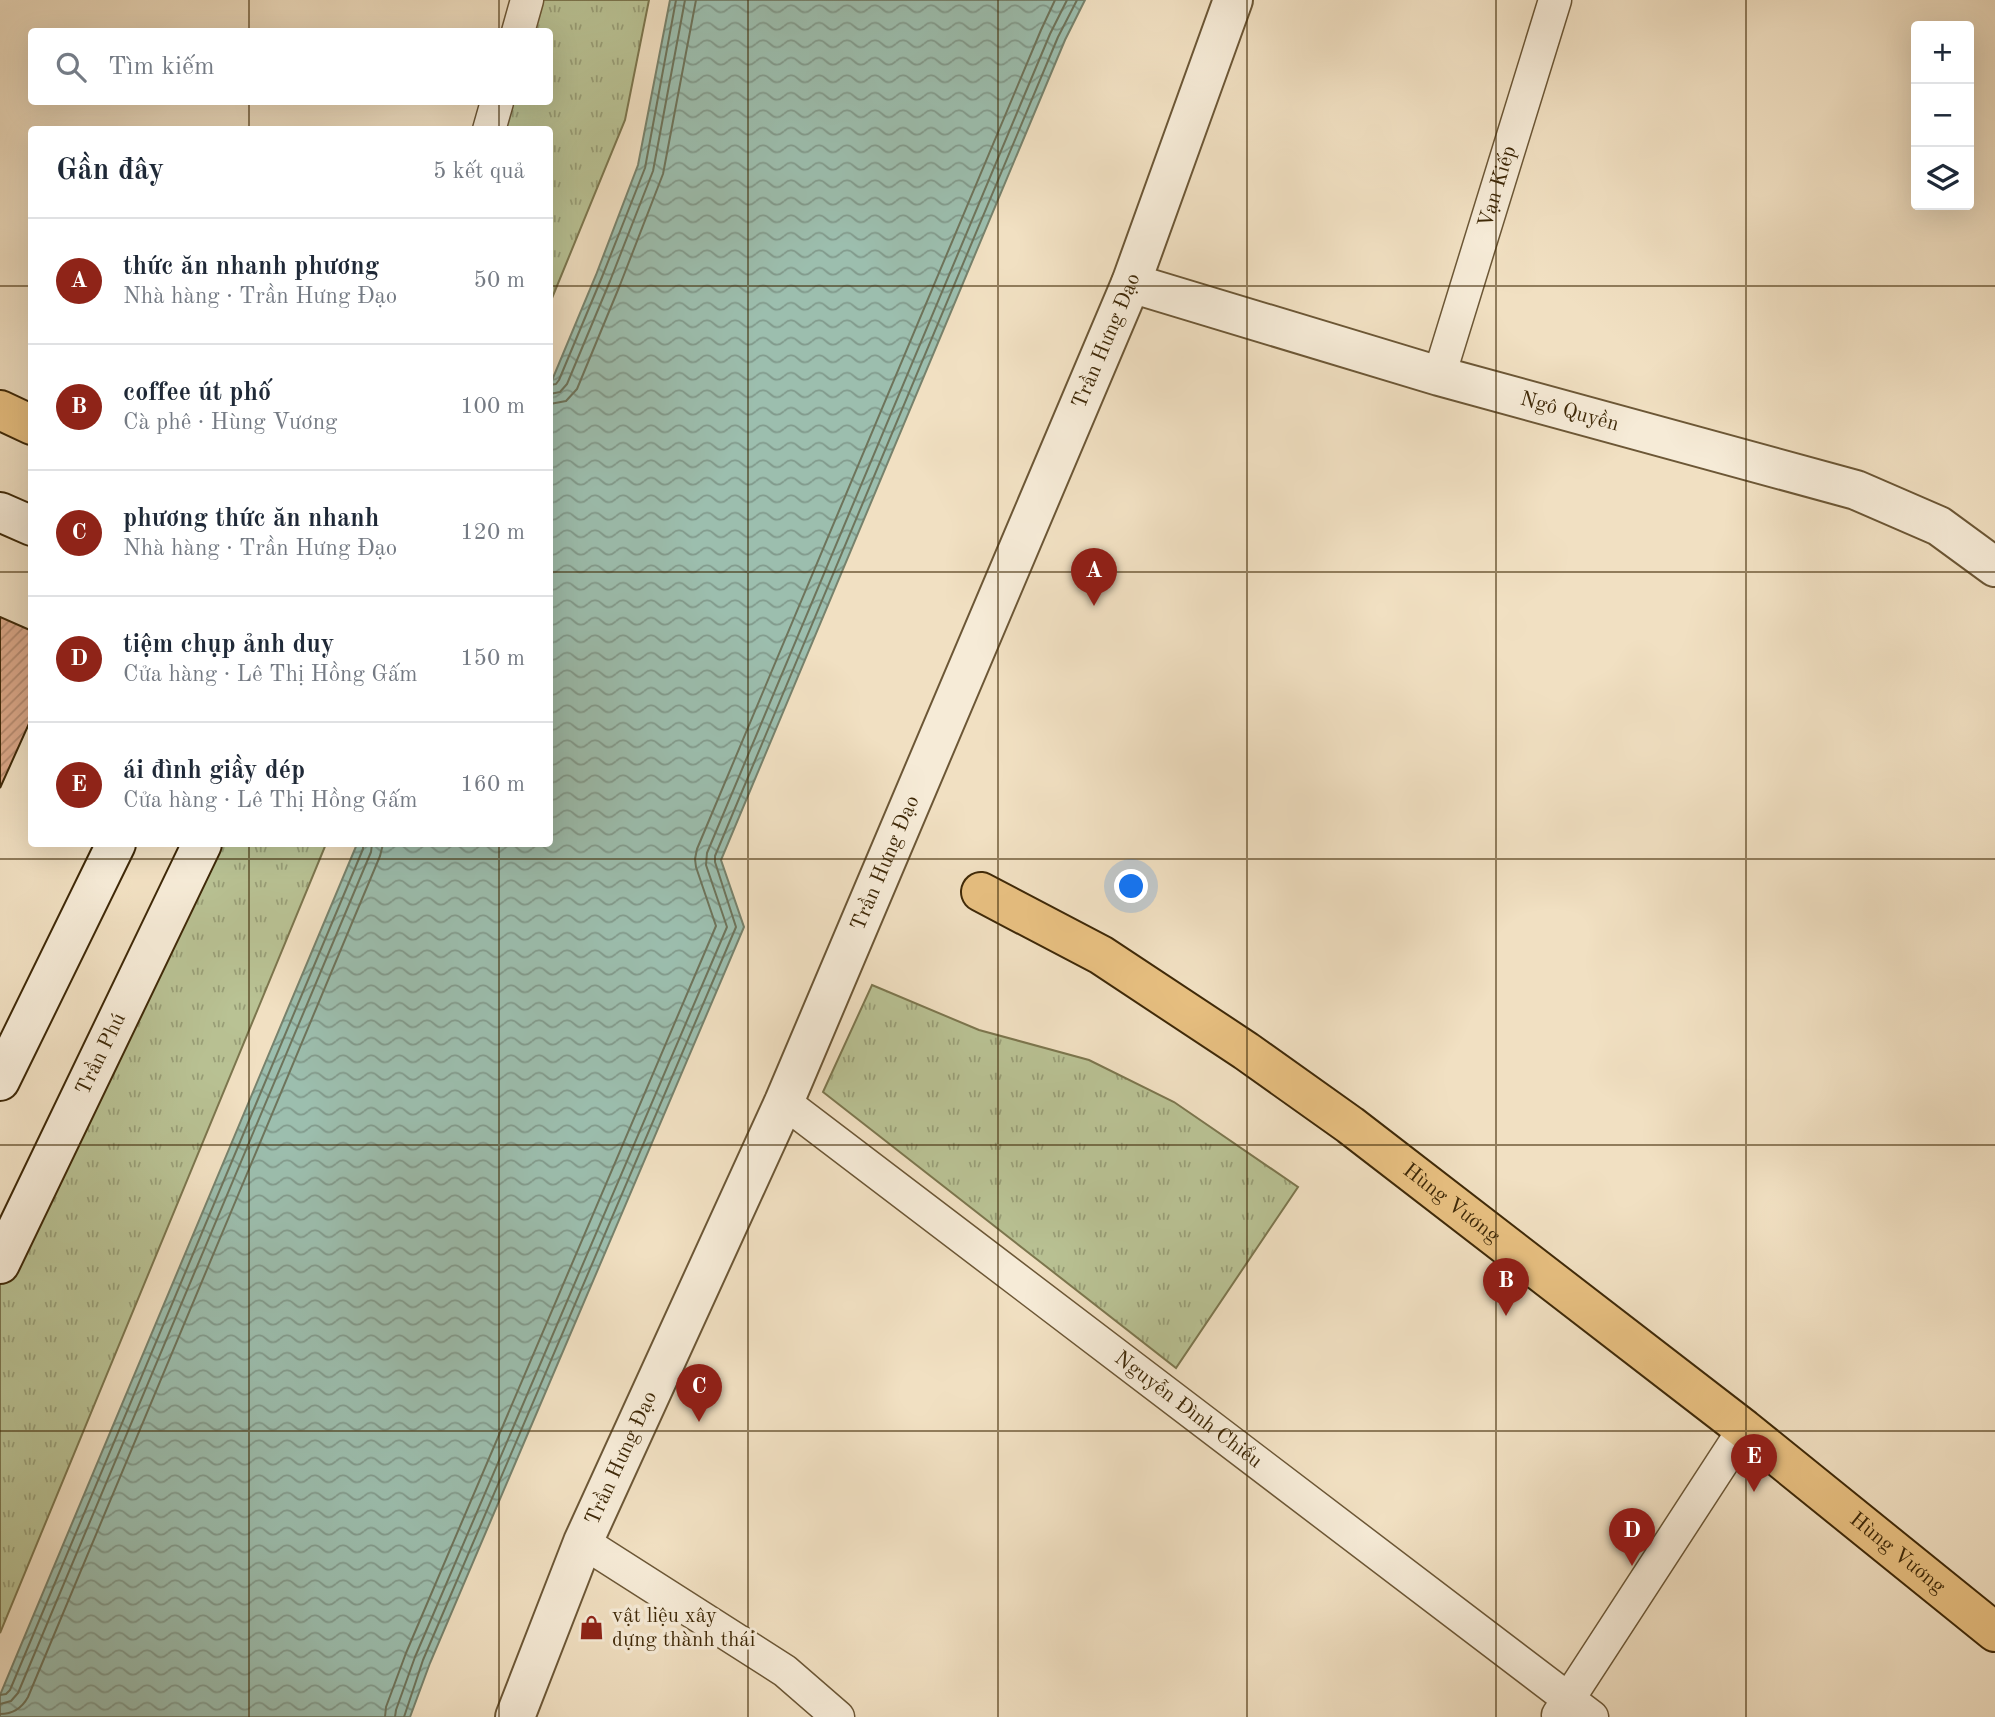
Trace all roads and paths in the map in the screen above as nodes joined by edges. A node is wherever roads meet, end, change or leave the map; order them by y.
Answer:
1 (527, 0) edge
2 (1233, 0) edge
3 (1555, 0) edge
4 (519, 28) edge
5 (496, 105) edge
6 (490, 126) edge
7 (1131, 283) junction
8 (1439, 376) junction
9 (0, 410) edge
10 (28, 423) edge
11 (0, 512) edge
12 (28, 524) edge
13 (1995, 567) edge
14 (115, 847) edge
15 (201, 847) edge
16 (981, 892) dead end
17 (0, 1081) edge
18 (784, 1102) junction
19 (0, 1264) edge
20 (1744, 1429) junction
21 (583, 1542) junction
22 (1995, 1632) edge
23 (1572, 1711) edge
24 (514, 1717) edge
25 (838, 1717) edge

1 - 4 street
2 - 7 street, Trần Hưng Đạo
3 - 8 street, Vạn Kiếp
5 - 6 street
7 - 8 street, Ngô Quyền
7 - 18 street, Trần Hưng Đạo
8 - 13 street, Ngô Quyền
9 - 10 main road
11 - 12 street
14 - 17 street
15 - 19 street, Trần Phú
16 - 20 main road, Hùng Vương
18 - 21 street, Trần Hưng Đạo
18 - 23 street, Nguyễn Đình Chiểu
20 - 22 main road, Hùng Vương
20 - 23 street
21 - 24 street, Trần Hưng Đạo
21 - 25 street

